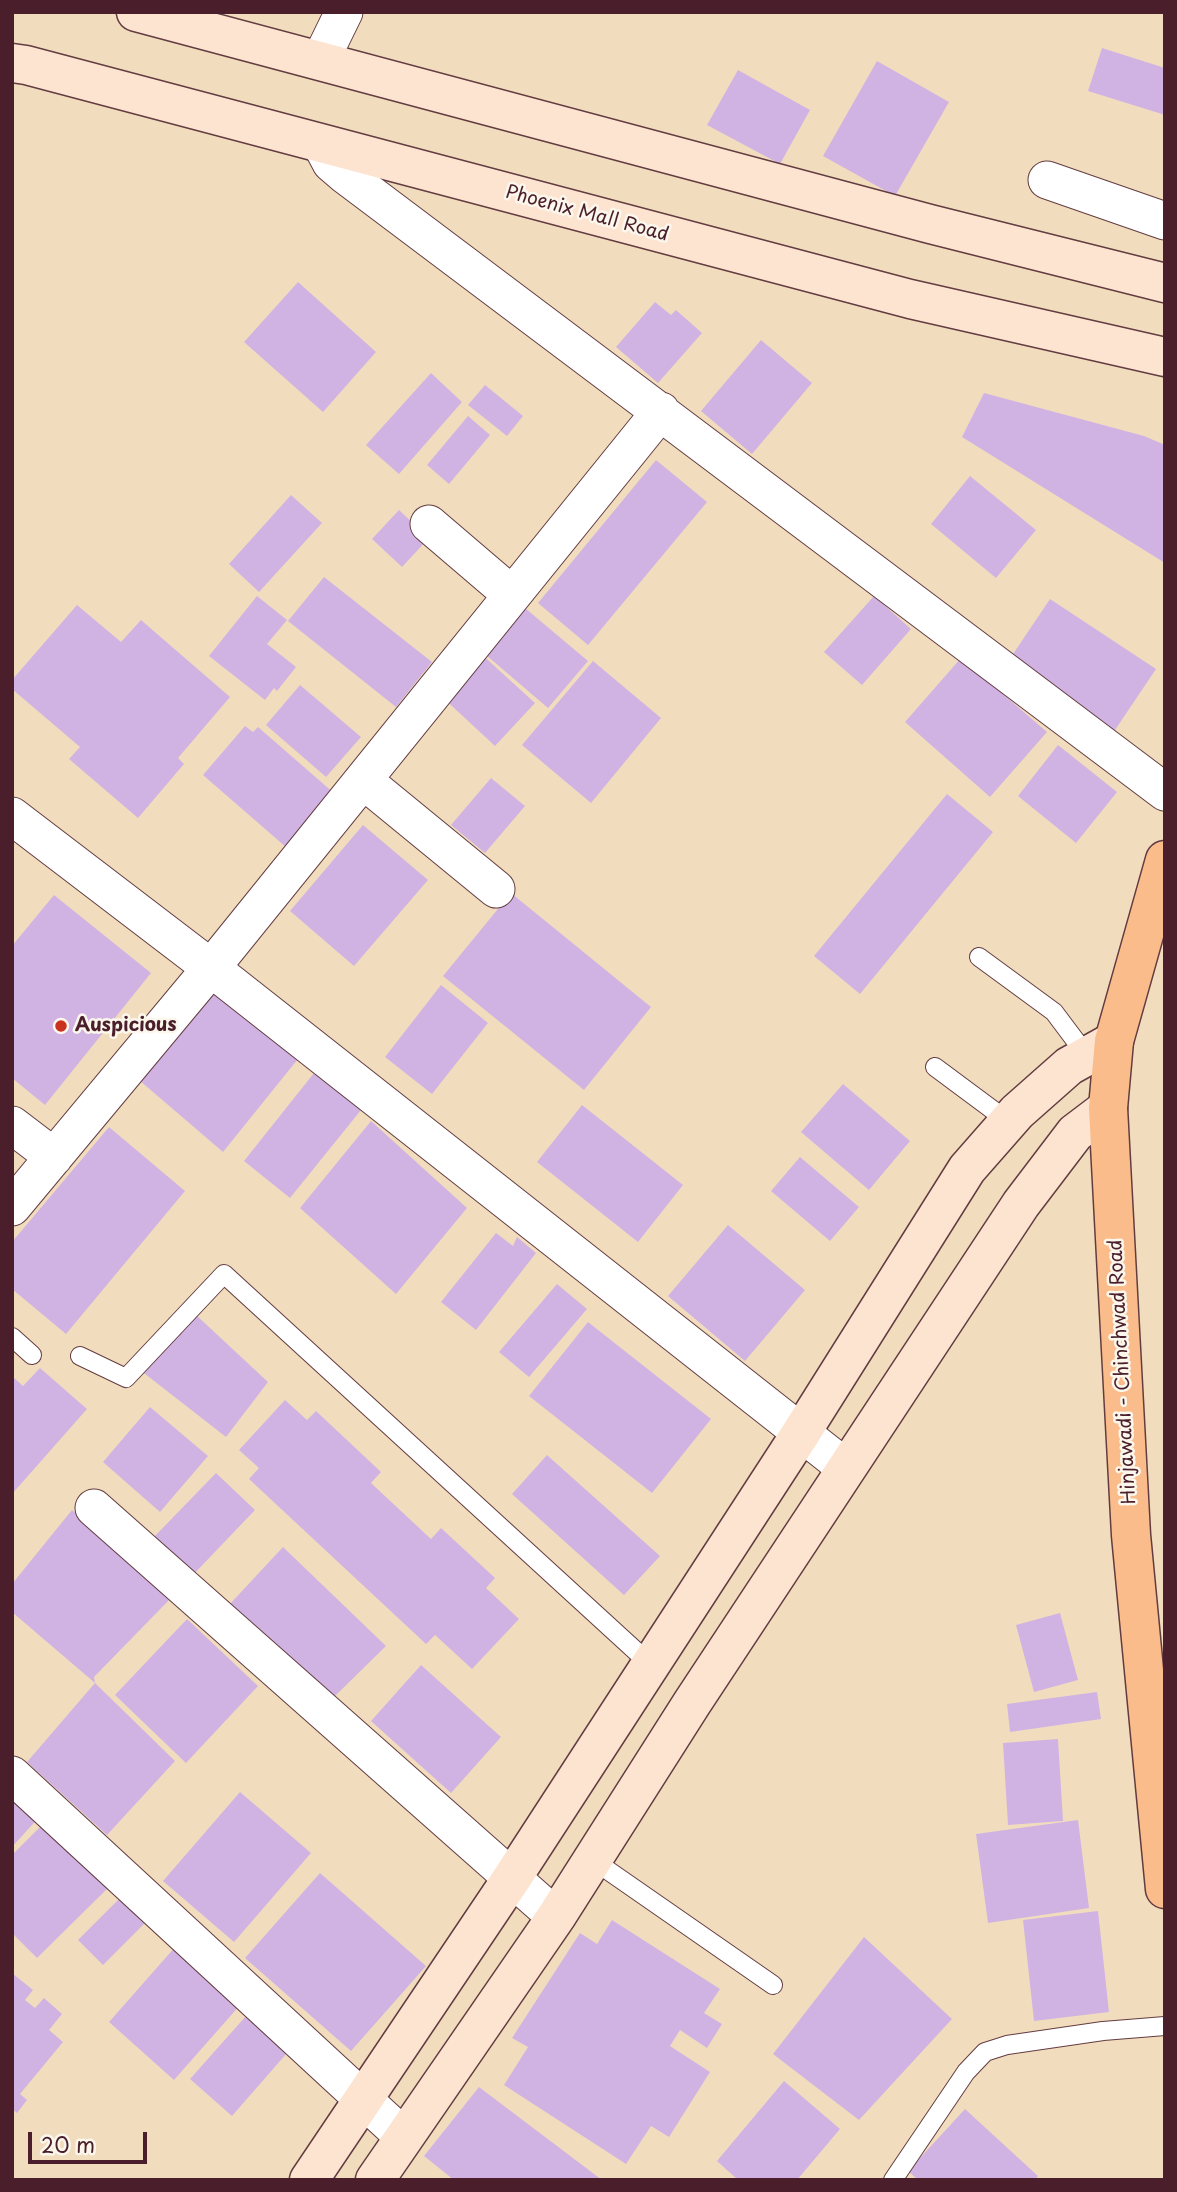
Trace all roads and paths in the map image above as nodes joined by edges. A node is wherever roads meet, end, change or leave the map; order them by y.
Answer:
1 (136, 12) edge
2 (344, 12) edge
3 (320, 61) junction
4 (17, 70) edge
5 (321, 144) junction
6 (1047, 180) dead end
7 (1165, 221) edge
8 (1165, 283) edge
9 (1165, 357) edge
10 (661, 411) junction
11 (429, 524) dead end
12 (512, 595) junction
13 (363, 780) junction
14 (1165, 792) edge
15 (12, 816) edge
16 (1165, 860) edge
17 (496, 889) dead end
18 (979, 957) dead end
19 (211, 968) junction
20 (1101, 1048) junction
21 (935, 1068) dead end
22 (1108, 1108) junction
23 (1009, 1122) junction
24 (12, 1125) edge
25 (54, 1157) junction
26 (12, 1207) edge
27 (12, 1337) edge
28 (32, 1355) dead end
29 (80, 1356) dead end
30 (801, 1433) junction
31 (846, 1468) junction
32 (94, 1508) dead end
33 (650, 1664) junction
34 (12, 1775) edge
35 (593, 1860) junction
36 (512, 1878) junction
37 (1165, 1889) edge
38 (556, 1917) junction
39 (773, 1985) dead end
40 (1165, 2026) edge
41 (364, 2100) junction
42 (404, 2137) junction
43 (380, 2178) edge
44 (310, 2180) edge
45 (893, 2180) edge

1 - 3 street
2 - 3 street
3 - 8 street
4 - 5 street, Phoenix Mall Road
5 - 9 street, Phoenix Mall Road
5 - 10 street
6 - 7 street
10 - 12 street
10 - 14 street
11 - 12 street
12 - 13 street
13 - 17 street
13 - 19 street
15 - 19 street
16 - 20 main road, Hinjawadi - Chinchwad Road
18 - 20 lane
19 - 25 street
19 - 30 street
20 - 22 main road, Hinjawadi - Chinchwad Road
20 - 23 street
21 - 23 lane
22 - 31 street
22 - 37 main road, Hinjawadi - Chinchwad Road
23 - 30 street
24 - 25 street
25 - 26 street
27 - 28 lane
29 - 33 lane
30 - 31 street
30 - 33 street
31 - 35 street
32 - 36 street
33 - 36 street
34 - 41 street
35 - 38 street
35 - 39 lane
36 - 38 street
36 - 41 street
38 - 42 street
40 - 45 lane
41 - 42 street
41 - 44 street
42 - 43 street

